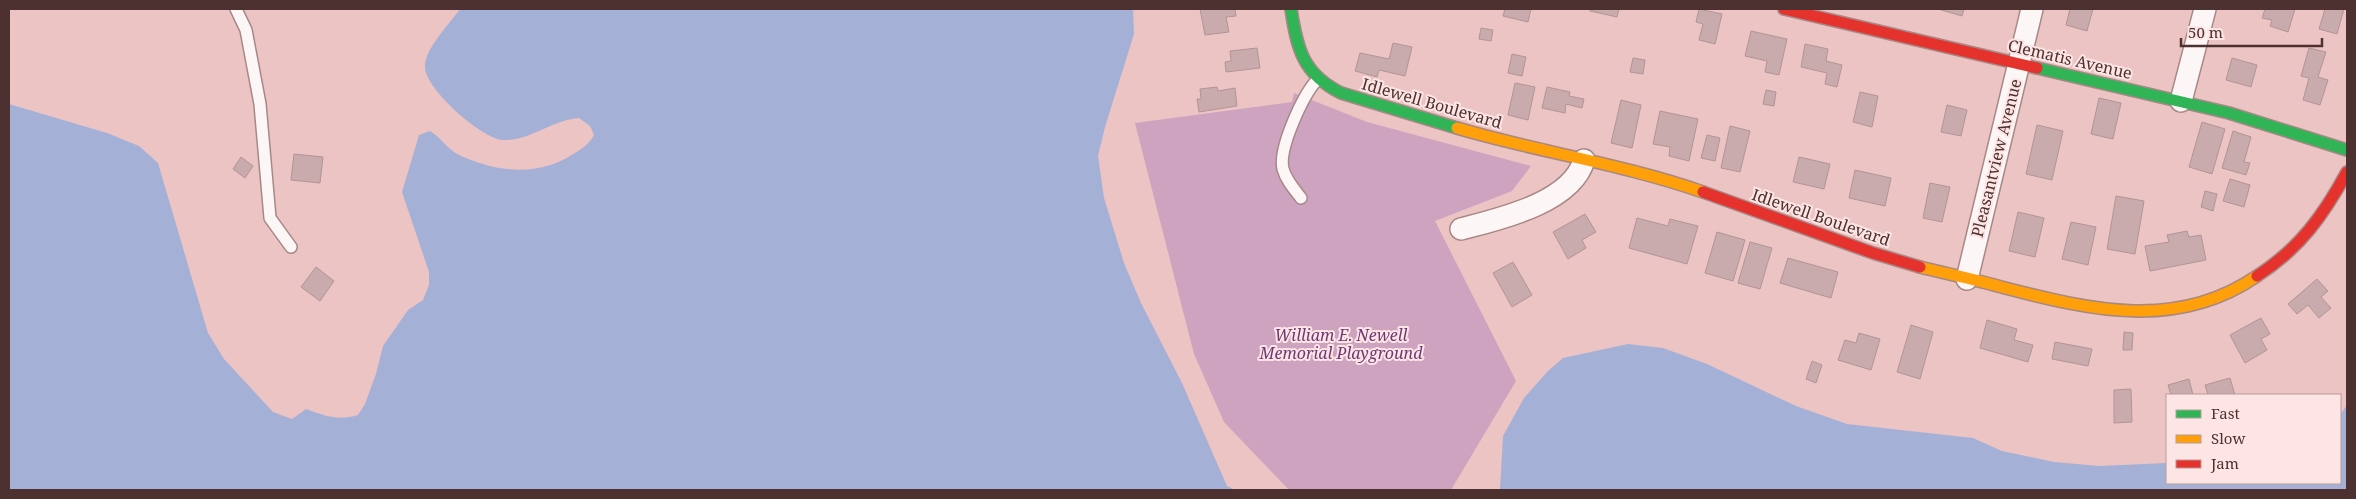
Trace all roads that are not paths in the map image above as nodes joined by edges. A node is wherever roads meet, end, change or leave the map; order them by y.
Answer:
1 (236, 9) edge
2 (1291, 9) edge
3 (1784, 9) edge
4 (2032, 9) edge
5 (2205, 9) edge
6 (2019, 64) junction
7 (1317, 80) junction
8 (2181, 101) junction
9 (2347, 150) edge
10 (1584, 160) junction
11 (2347, 172) edge
12 (1301, 198) dead end
13 (1461, 229) dead end
14 (292, 247) dead end
15 (1967, 279) junction

1 - 14 lane
2 - 7 street, Idlewell Boulevard
3 - 6 street, Clematis Avenue
4 - 6 street, Pleasantview Avenue
5 - 8 street
6 - 8 street, Clematis Avenue
6 - 15 street, Pleasantview Avenue
7 - 10 street, Idlewell Boulevard
7 - 12 lane
8 - 9 street, Clematis Avenue
10 - 13 street
10 - 15 street, Idlewell Boulevard
11 - 15 street, Idlewell Boulevard

